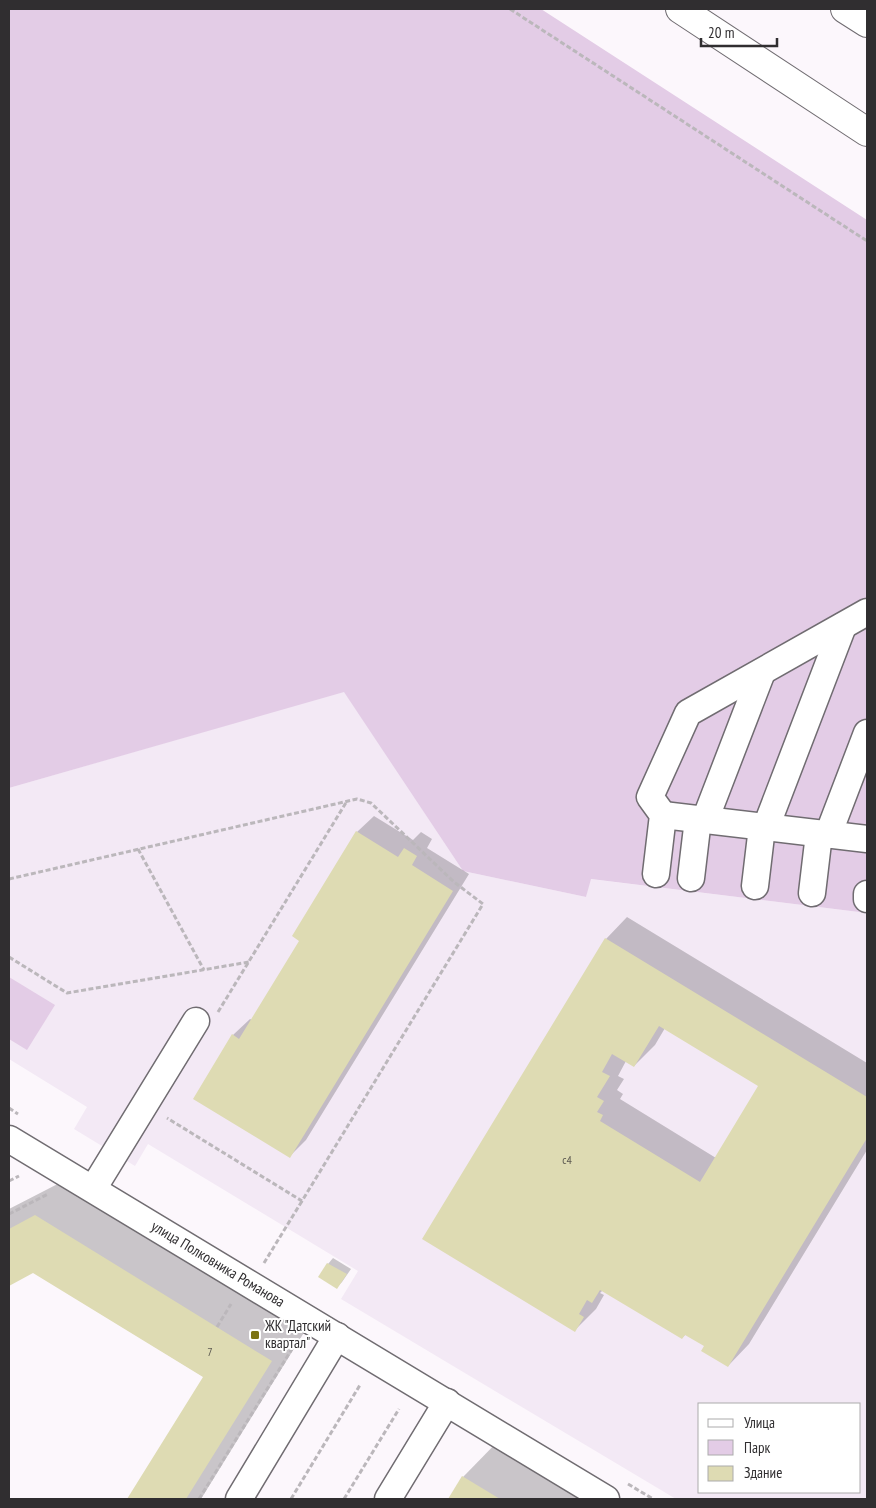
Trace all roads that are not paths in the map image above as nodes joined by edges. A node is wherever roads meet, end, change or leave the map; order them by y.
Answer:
1 (680, 9) edge
2 (845, 9) edge
3 (867, 23) edge
4 (867, 132) edge
5 (867, 612) edge
6 (843, 626) junction
7 (762, 672) junction
8 (867, 733) edge
9 (663, 815) junction
10 (702, 819) junction
11 (764, 827) junction
12 (824, 834) junction
13 (867, 839) edge
14 (656, 874) dead end
15 (691, 878) dead end
16 (756, 886) dead end
17 (812, 893) dead end
18 (867, 894) edge
19 (867, 899) edge
20 (196, 1021) road end
21 (9, 1139) edge
22 (93, 1189) junction
23 (337, 1336) junction
24 (447, 1402) junction
25 (239, 1499) edge
26 (388, 1499) edge
27 (606, 1499) edge

1 - 4 highway
2 - 3 highway
5 - 6 street
6 - 7 street
6 - 11 street
7 - 9 street
7 - 10 street
8 - 12 street
9 - 10 street
9 - 14 street
10 - 11 street
10 - 15 street
11 - 12 street
11 - 16 street
12 - 13 street
12 - 17 street
18 - 19 street
20 - 22 street
21 - 22 street, улица Полковника Романова
22 - 23 street, улица Полковника Романова
23 - 24 street, улица Полковника Романова
23 - 25 street
24 - 26 street
24 - 27 street, улица Полковника Романова

